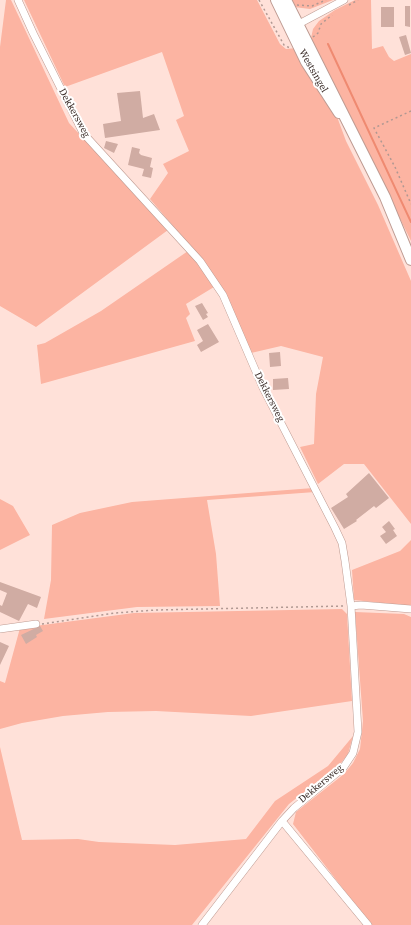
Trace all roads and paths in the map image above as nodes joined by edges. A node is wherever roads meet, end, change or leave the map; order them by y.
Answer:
1 (18, 0) edge
2 (259, 0) edge
3 (276, 0) edge
4 (286, 0) edge
5 (344, 0) edge
6 (268, 17) dead end
7 (294, 26) junction
8 (411, 111) edge
9 (411, 204) edge
10 (411, 260) edge
11 (351, 606) junction
12 (411, 609) edge
13 (36, 624) joint
14 (0, 629) edge
15 (282, 822) junction
16 (202, 925) edge
17 (368, 925) edge

1 - 11 street, Dekkersweg
2 - 6 path
3 - 7 main road, Westsingel
4 - 7 main road, Westsingel
5 - 7 street
7 - 10 main road, Westsingel
8 - 9 path
11 - 12 street
11 - 13 path
11 - 15 street, Dekkersweg
13 - 14 street
15 - 16 street, Dekkersweg
15 - 17 street

